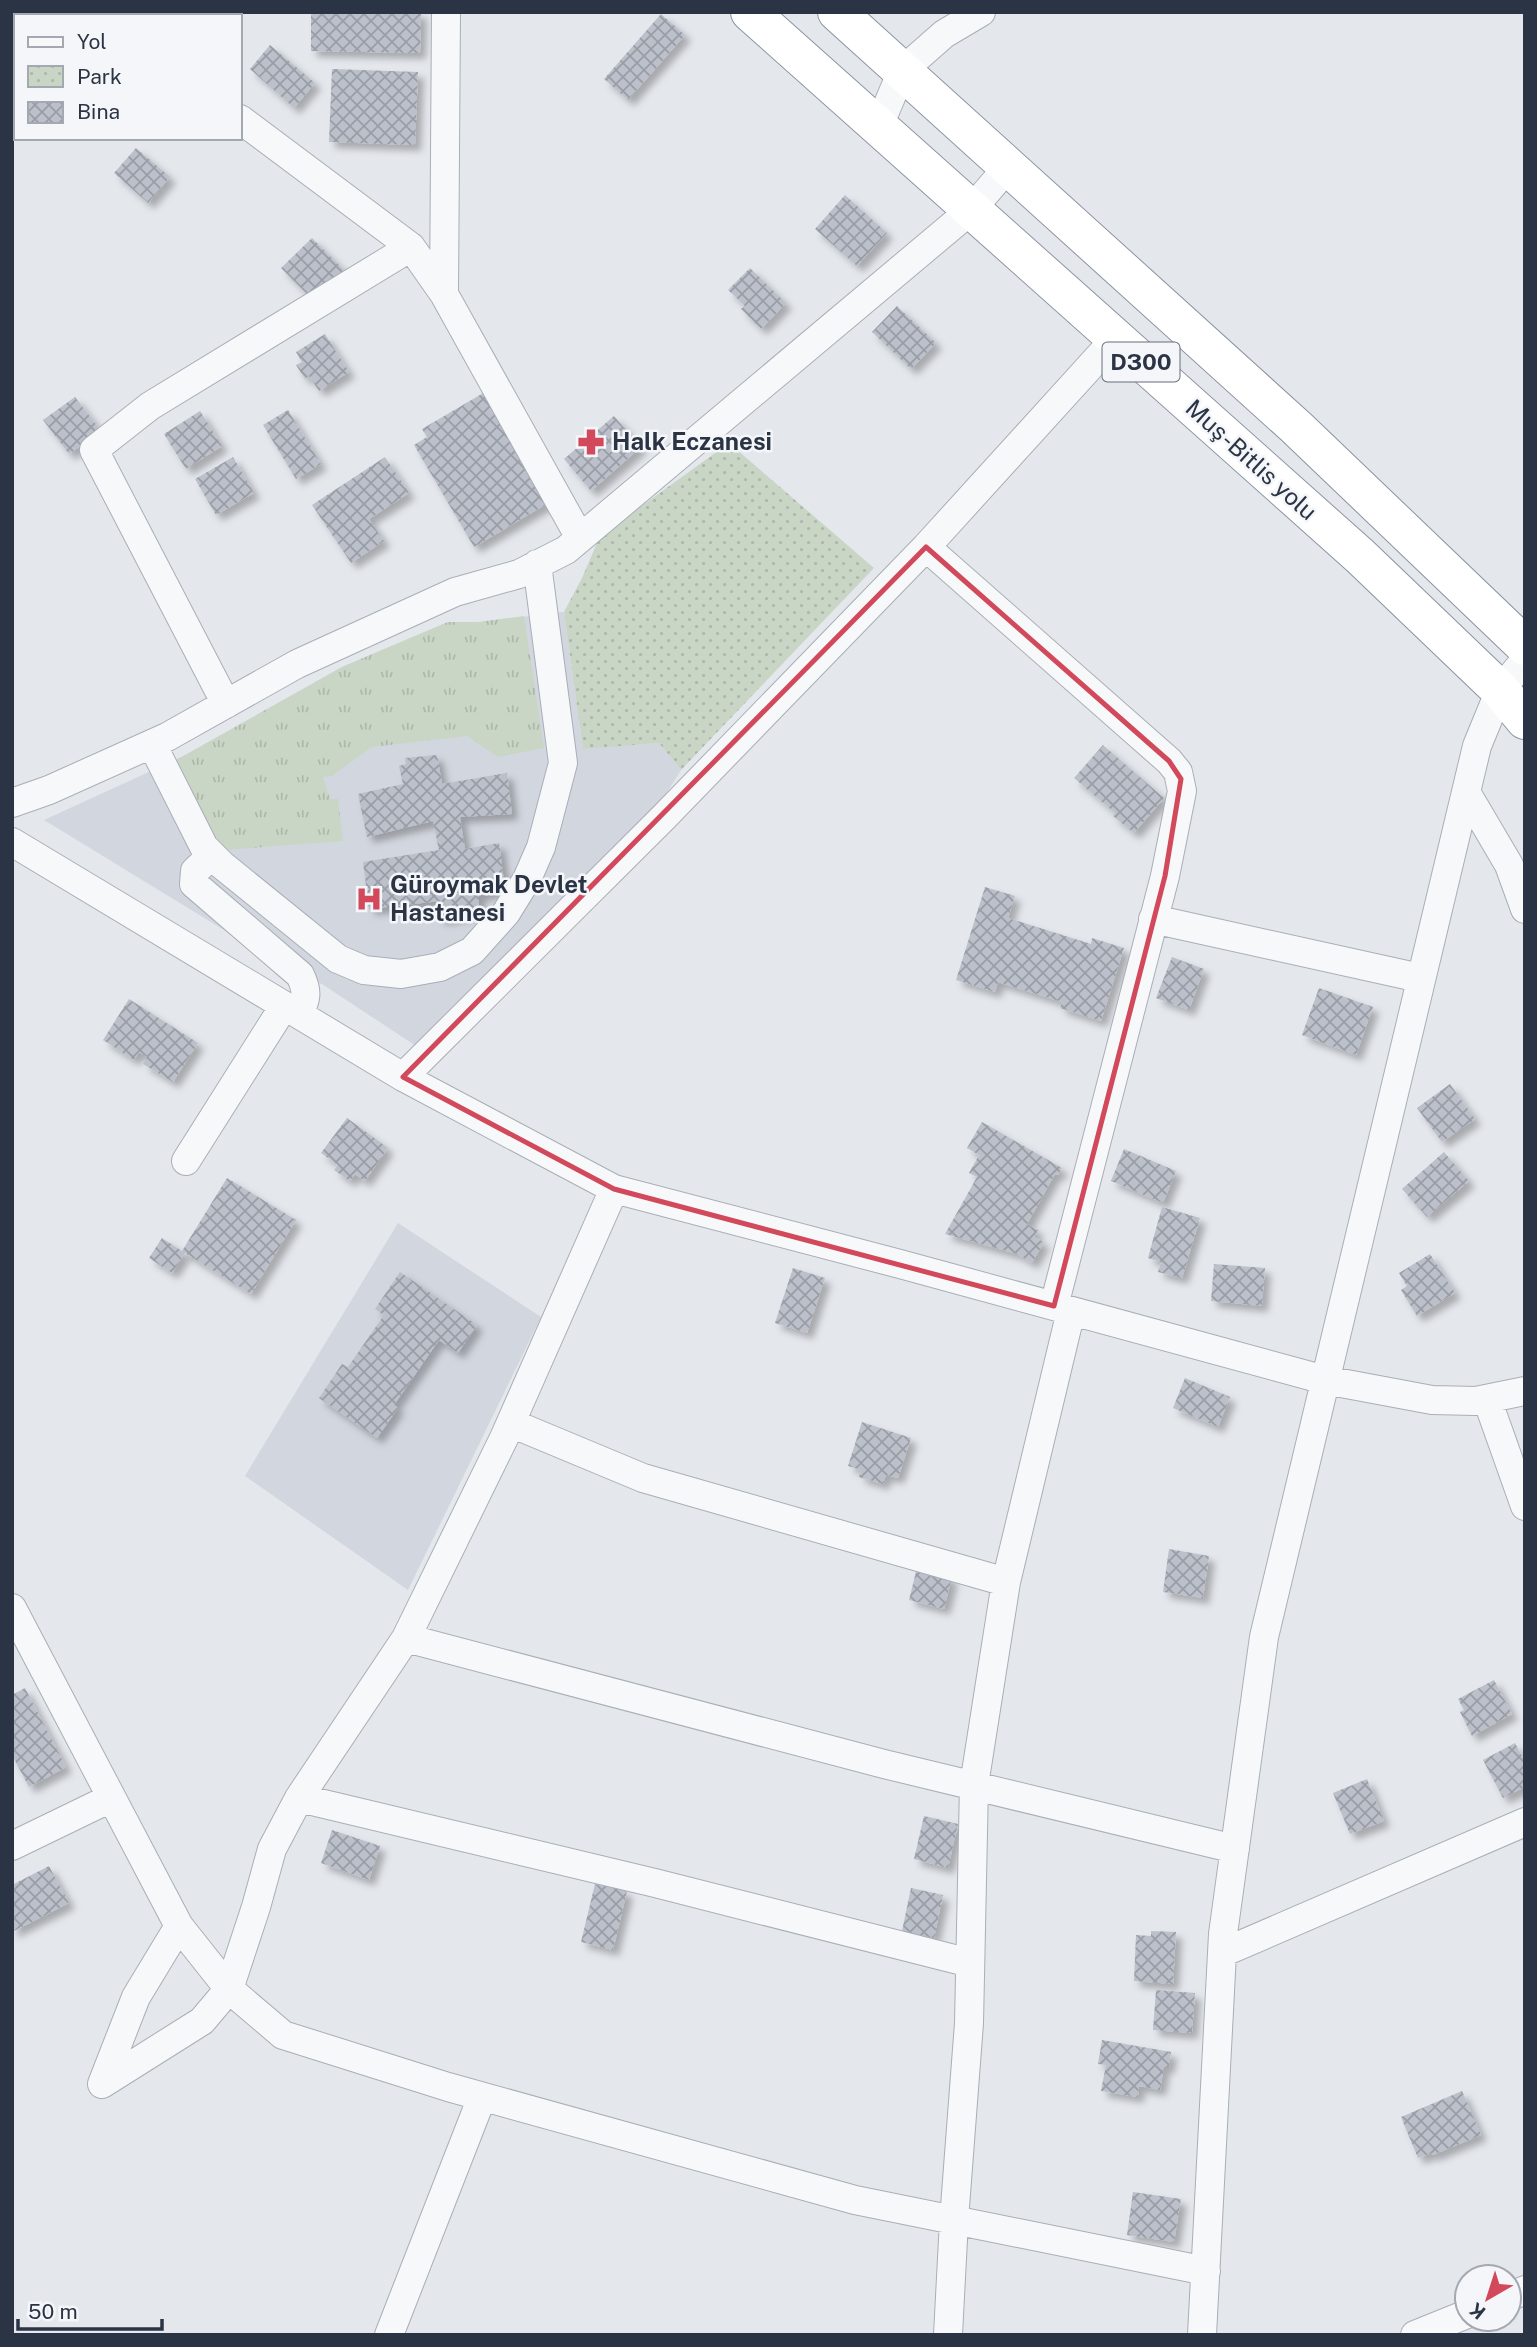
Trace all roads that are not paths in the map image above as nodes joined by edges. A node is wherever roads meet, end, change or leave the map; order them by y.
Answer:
1 (446, 12) edge
2 (750, 12) edge
3 (837, 12) edge
4 (981, 12) edge
5 (902, 71) junction
6 (242, 120) edge
7 (878, 128) junction
8 (1008, 167) junction
9 (971, 210) junction
10 (411, 247) junction
11 (444, 295) junction
12 (1115, 339) junction
13 (580, 538) junction
14 (926, 547) junction
15 (537, 564) junction
16 (1525, 646) edge
17 (1525, 660) edge
18 (1500, 690) junction
19 (226, 704) junction
20 (1525, 720) edge
21 (152, 744) junction
22 (1466, 792) junction
23 (12, 803) edge
24 (12, 842) edge
25 (212, 855) junction
26 (1525, 909) edge
27 (1153, 919) junction
28 (1420, 978) junction
29 (291, 1010) junction
30 (403, 1077) junction
31 (186, 1161) dead end
32 (614, 1189) junction
33 (1062, 1309) junction
34 (1325, 1380) junction
35 (1525, 1391) edge
36 (1487, 1399) junction
37 (511, 1423) junction
38 (1525, 1506) edge
39 (1006, 1582) junction
40 (12, 1608) edge
41 (406, 1638) junction
42 (974, 1785) junction
43 (111, 1798) junction
44 (299, 1798) junction
45 (1525, 1822) edge
46 (13, 1844) edge
47 (1235, 1849) junction
48 (179, 1926) junction
49 (1222, 1953) junction
50 (970, 1962) junction
51 (229, 1989) junction
52 (482, 2097) junction
53 (954, 2220) junction
54 (1206, 2271) junction
55 (1453, 2320) edge
56 (389, 2335) edge
57 (948, 2335) edge
58 (1202, 2335) edge
59 (1415, 2335) edge

1 - 11 street
2 - 7 highway, Muş-Bitlis yolu / D300
3 - 5 highway, D300
4 - 5 street
5 - 7 street
5 - 8 highway, D300
6 - 10 street
7 - 9 highway, Muş-Bitlis yolu / D300
8 - 9 street
8 - 16 highway, D300
9 - 12 highway, Muş-Bitlis yolu / D300
9 - 13 street
10 - 11 street
10 - 19 street
11 - 13 street
12 - 14 street
12 - 18 highway, Muş-Bitlis yolu / D300
13 - 15 street
14 - 27 street
14 - 30 street
15 - 19 street
15 - 25 street
17 - 18 street
18 - 20 highway, Muş-Bitlis yolu / D300
18 - 22 street
19 - 21 street
21 - 23 street
21 - 25 street
22 - 26 street
22 - 28 street
24 - 29 street
25 - 29 street
27 - 28 street
27 - 33 street
28 - 34 street
29 - 30 street
29 - 31 street
30 - 32 street
32 - 33 street
32 - 37 street
33 - 34 street
33 - 39 street
34 - 36 street
34 - 47 street
35 - 36 street
36 - 38 street
37 - 39 street
37 - 41 street
39 - 42 street
40 - 43 street
41 - 42 street
41 - 44 street
42 - 47 street
42 - 50 street
43 - 46 street
43 - 48 street
44 - 50 street
44 - 51 street
45 - 49 street
47 - 49 street
48 - 51 street
48 - 51 street
49 - 54 street
50 - 53 street
51 - 52 street
52 - 53 street
52 - 56 street
53 - 54 street
53 - 57 street
54 - 58 street
55 - 59 street

